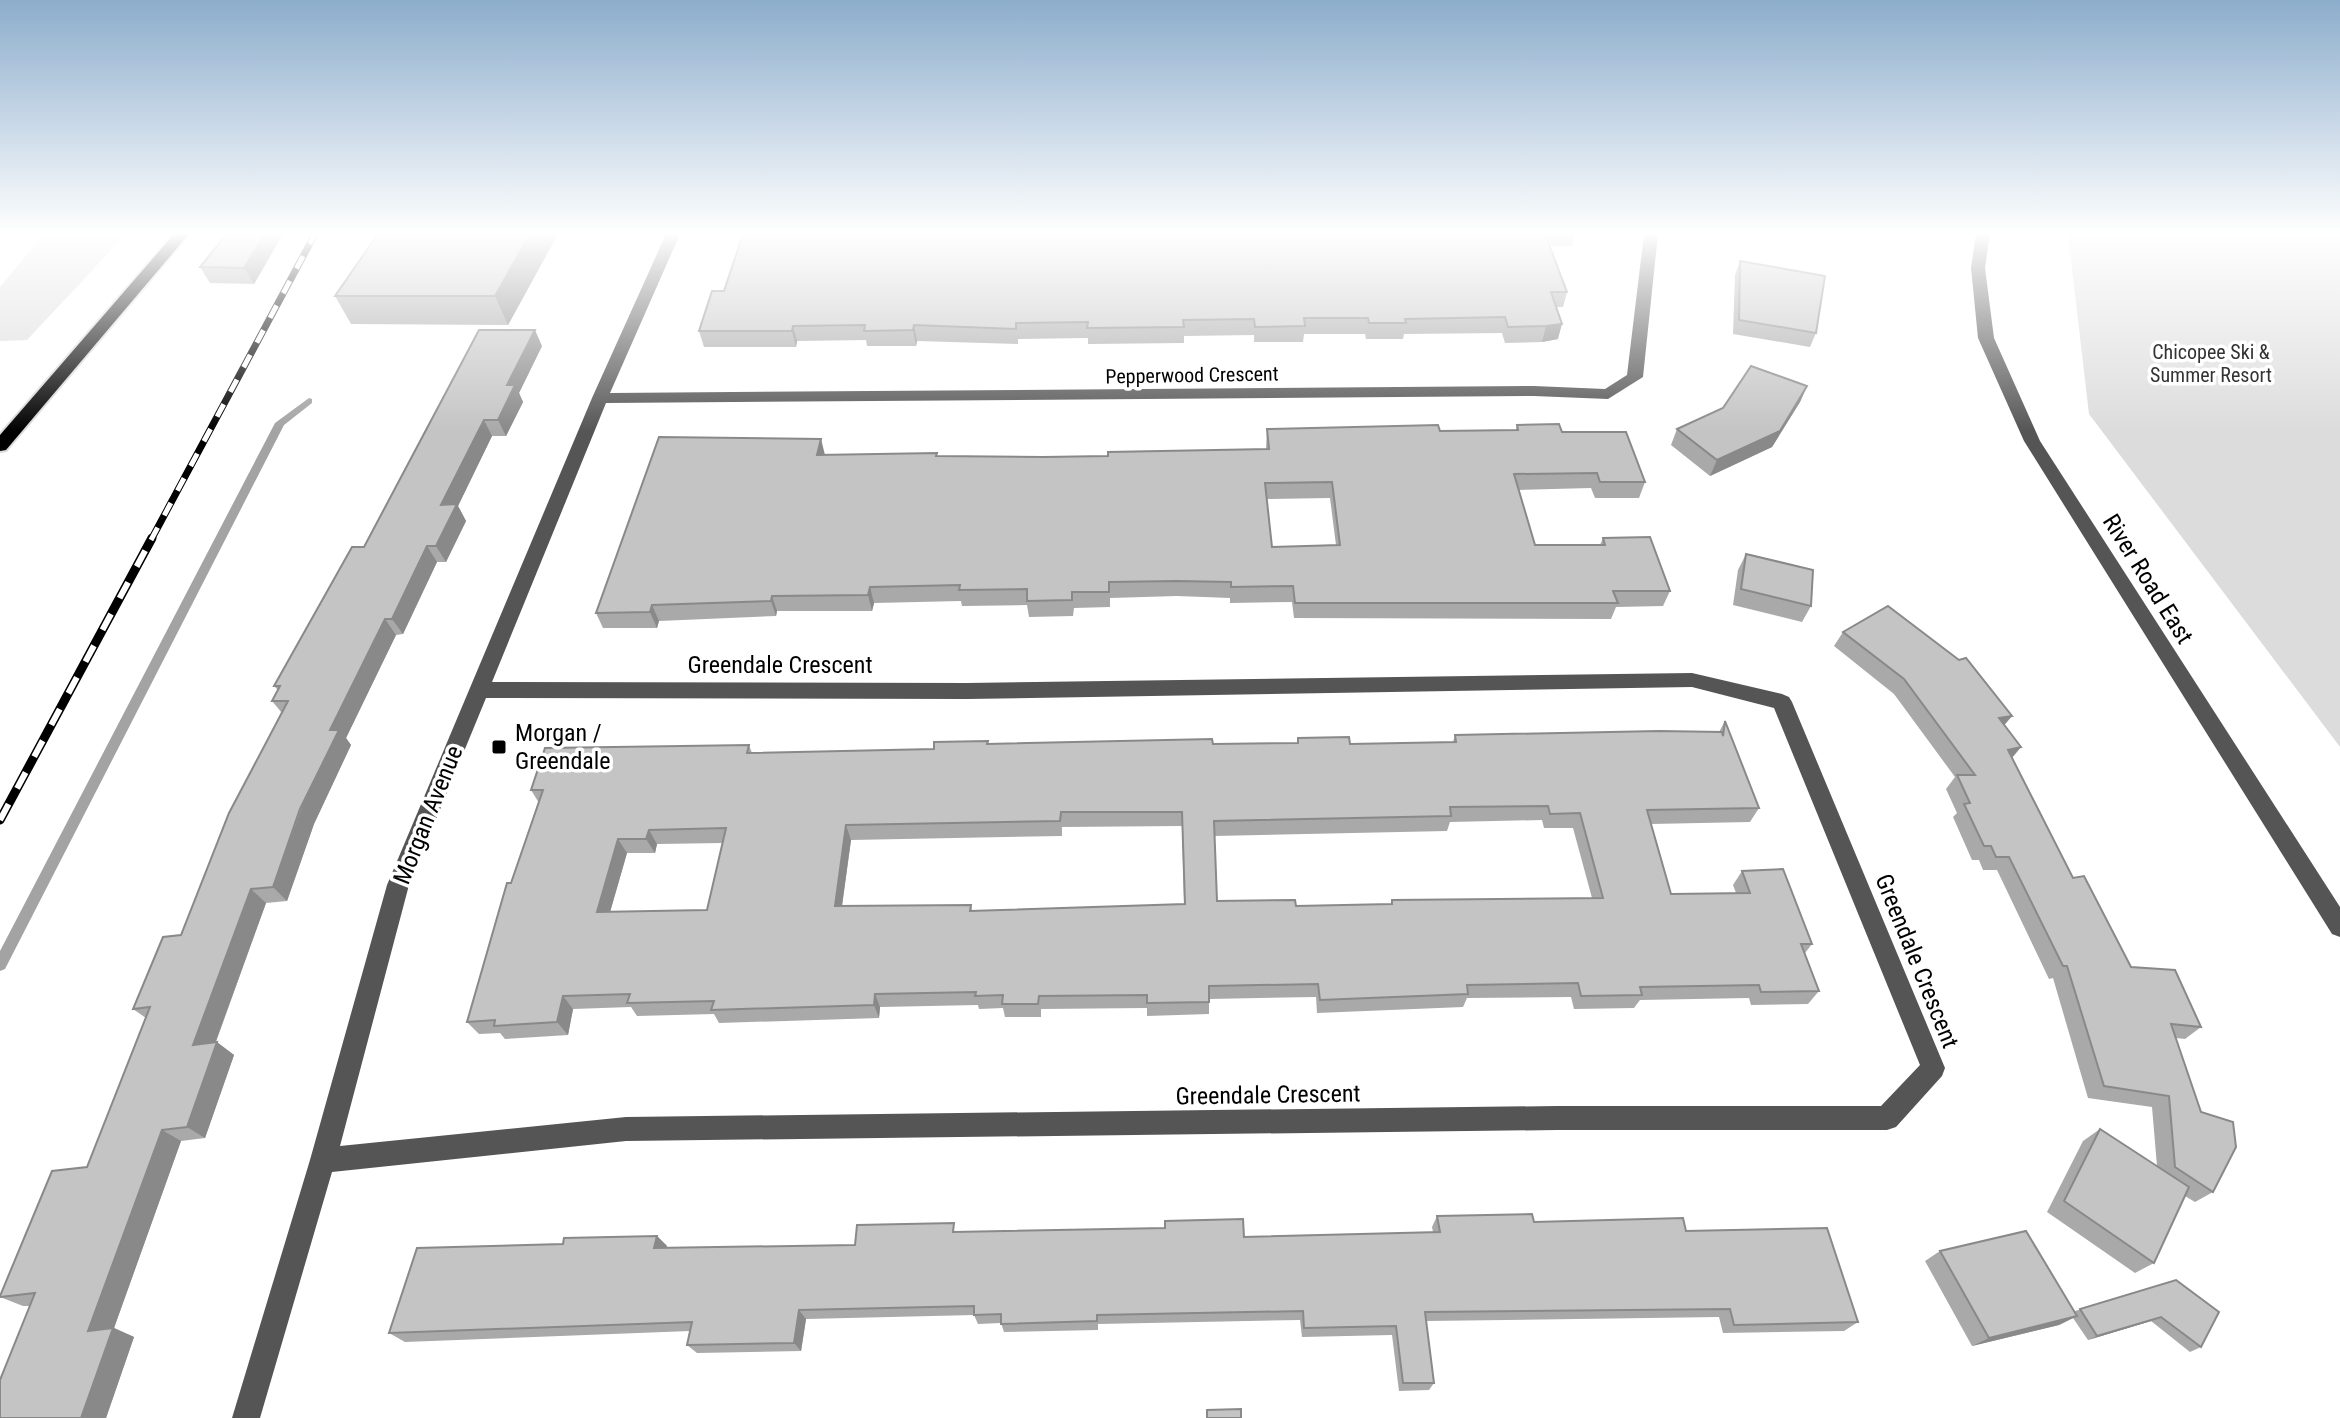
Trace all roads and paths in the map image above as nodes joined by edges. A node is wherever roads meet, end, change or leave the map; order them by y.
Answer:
1 (125, 300) edge
2 (644, 300) edge
3 (1644, 300) edge
4 (1982, 300) edge
5 (600, 398) junction
6 (0, 446) edge
7 (480, 690) junction
8 (2340, 927) edge
9 (323, 1160) junction
10 (246, 1418) edge

1 - 6 main road
2 - 5 street, Morgan Avenue
3 - 5 street, Pepperwood Crescent
4 - 8 street, River Road East
5 - 7 street, Morgan Avenue
7 - 9 street, Morgan Avenue
7 - 9 street, Greendale Crescent
9 - 10 street, Morgan Avenue

